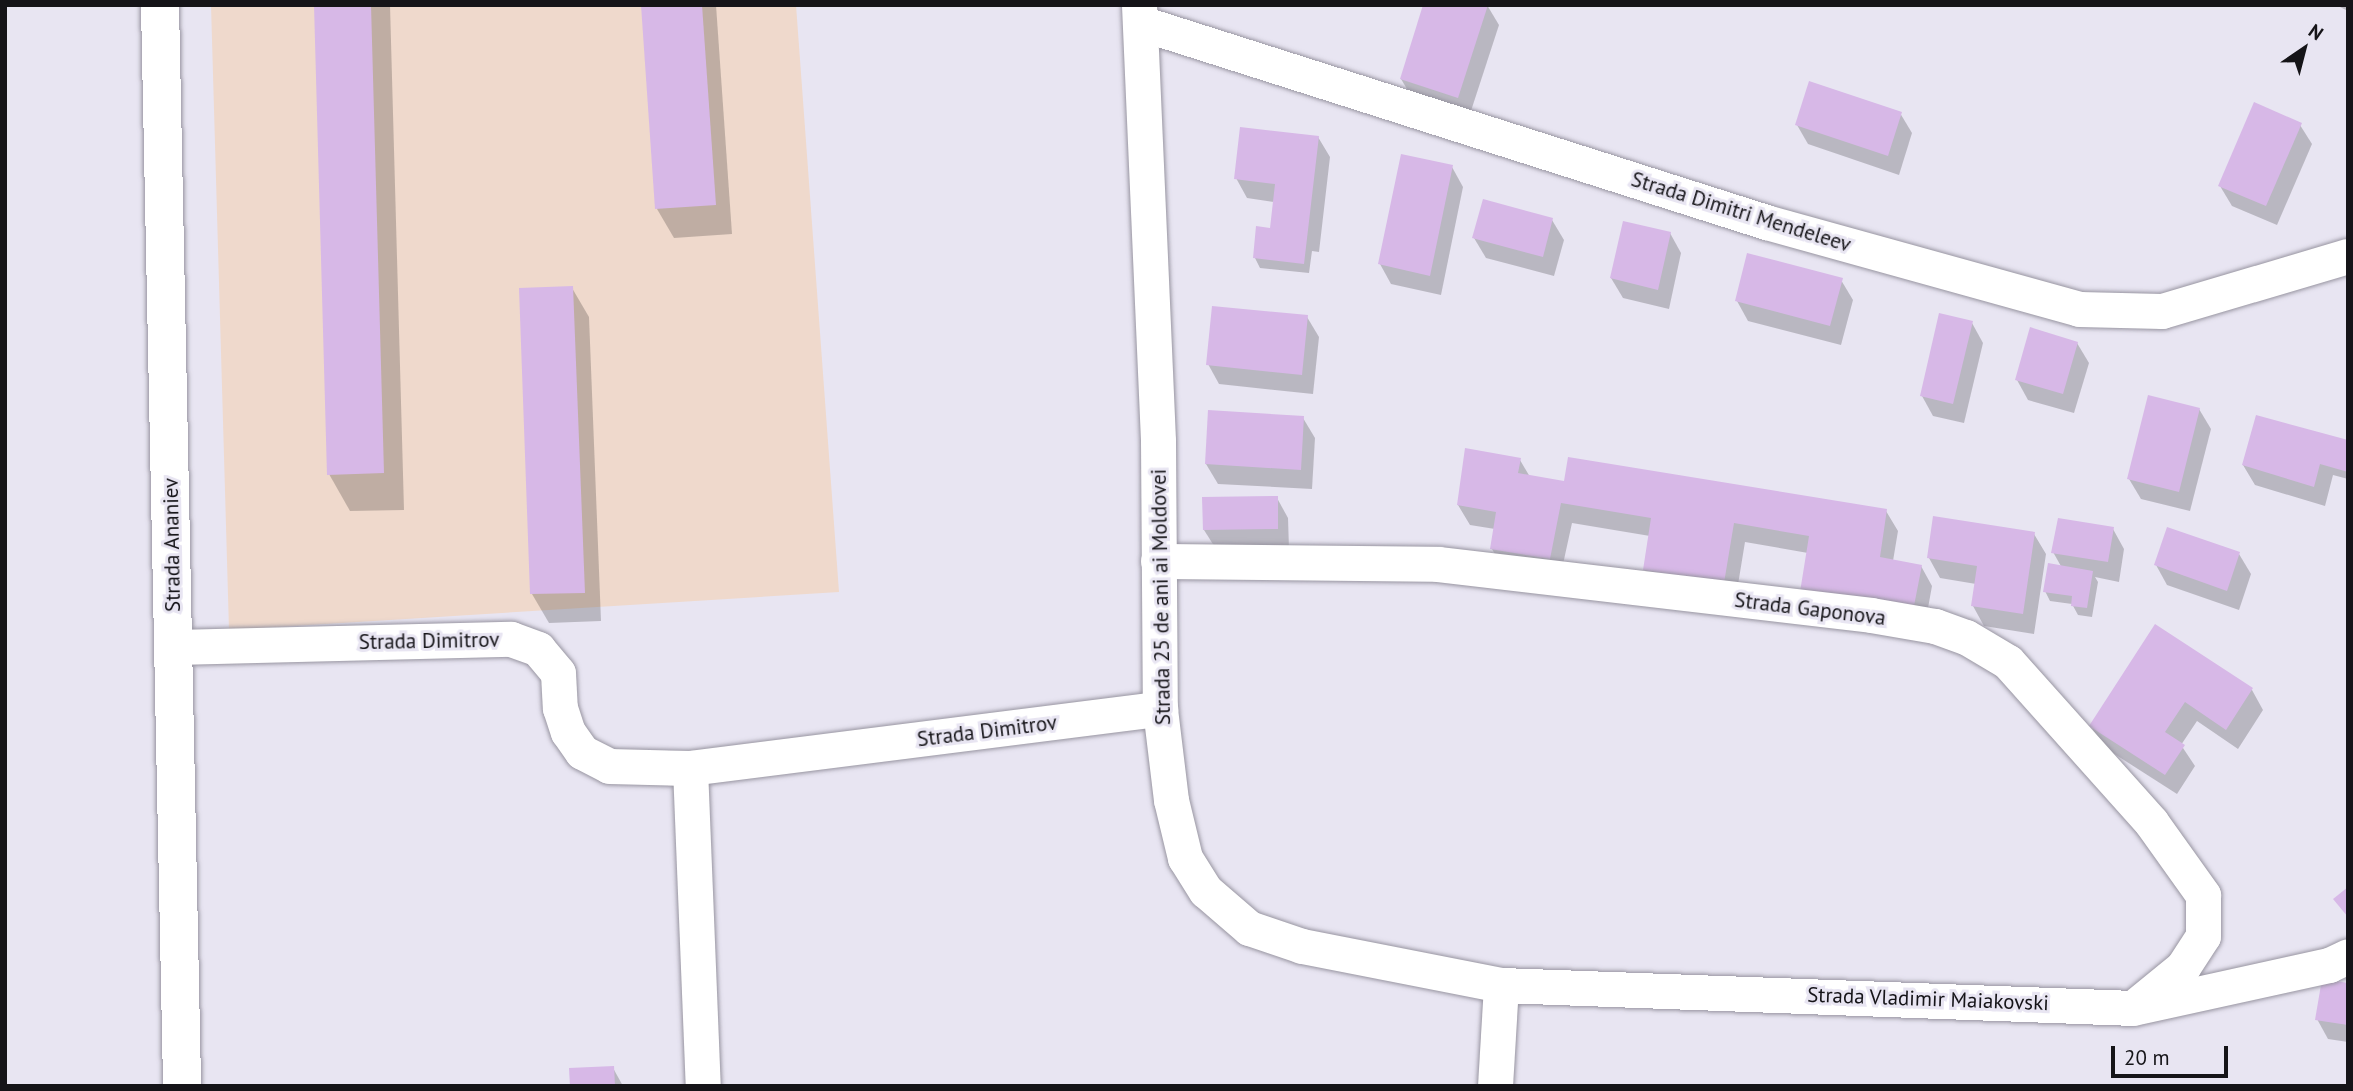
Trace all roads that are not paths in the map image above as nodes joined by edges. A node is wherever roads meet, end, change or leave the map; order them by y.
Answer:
1 (160, 5) edge
2 (1140, 14) edge
3 (2348, 256) edge
4 (1158, 561) junction
5 (175, 647) junction
6 (1160, 709) junction
7 (690, 768) junction
8 (2348, 956) edge
9 (1501, 985) junction
10 (2133, 1008) junction
11 (182, 1086) edge
12 (703, 1086) edge
13 (1495, 1086) edge

1 - 5 street, Strada Ananiev
2 - 3 street, Strada Dimitri Mendeleev
2 - 4 street, Strada 25 de ani ai Moldovei
4 - 6 street, Strada 25 de ani ai Moldovei
4 - 10 street, Strada Gaponova
5 - 7 street, Strada Dimitrov
5 - 11 street, Strada Ananiev
6 - 7 street, Strada Dimitrov
6 - 9 street, Strada 25 de ani ai Moldovei
7 - 12 street
8 - 10 street, Strada Vladimir Maiakovski
9 - 10 street, Strada Vladimir Maiakovski
9 - 13 street

